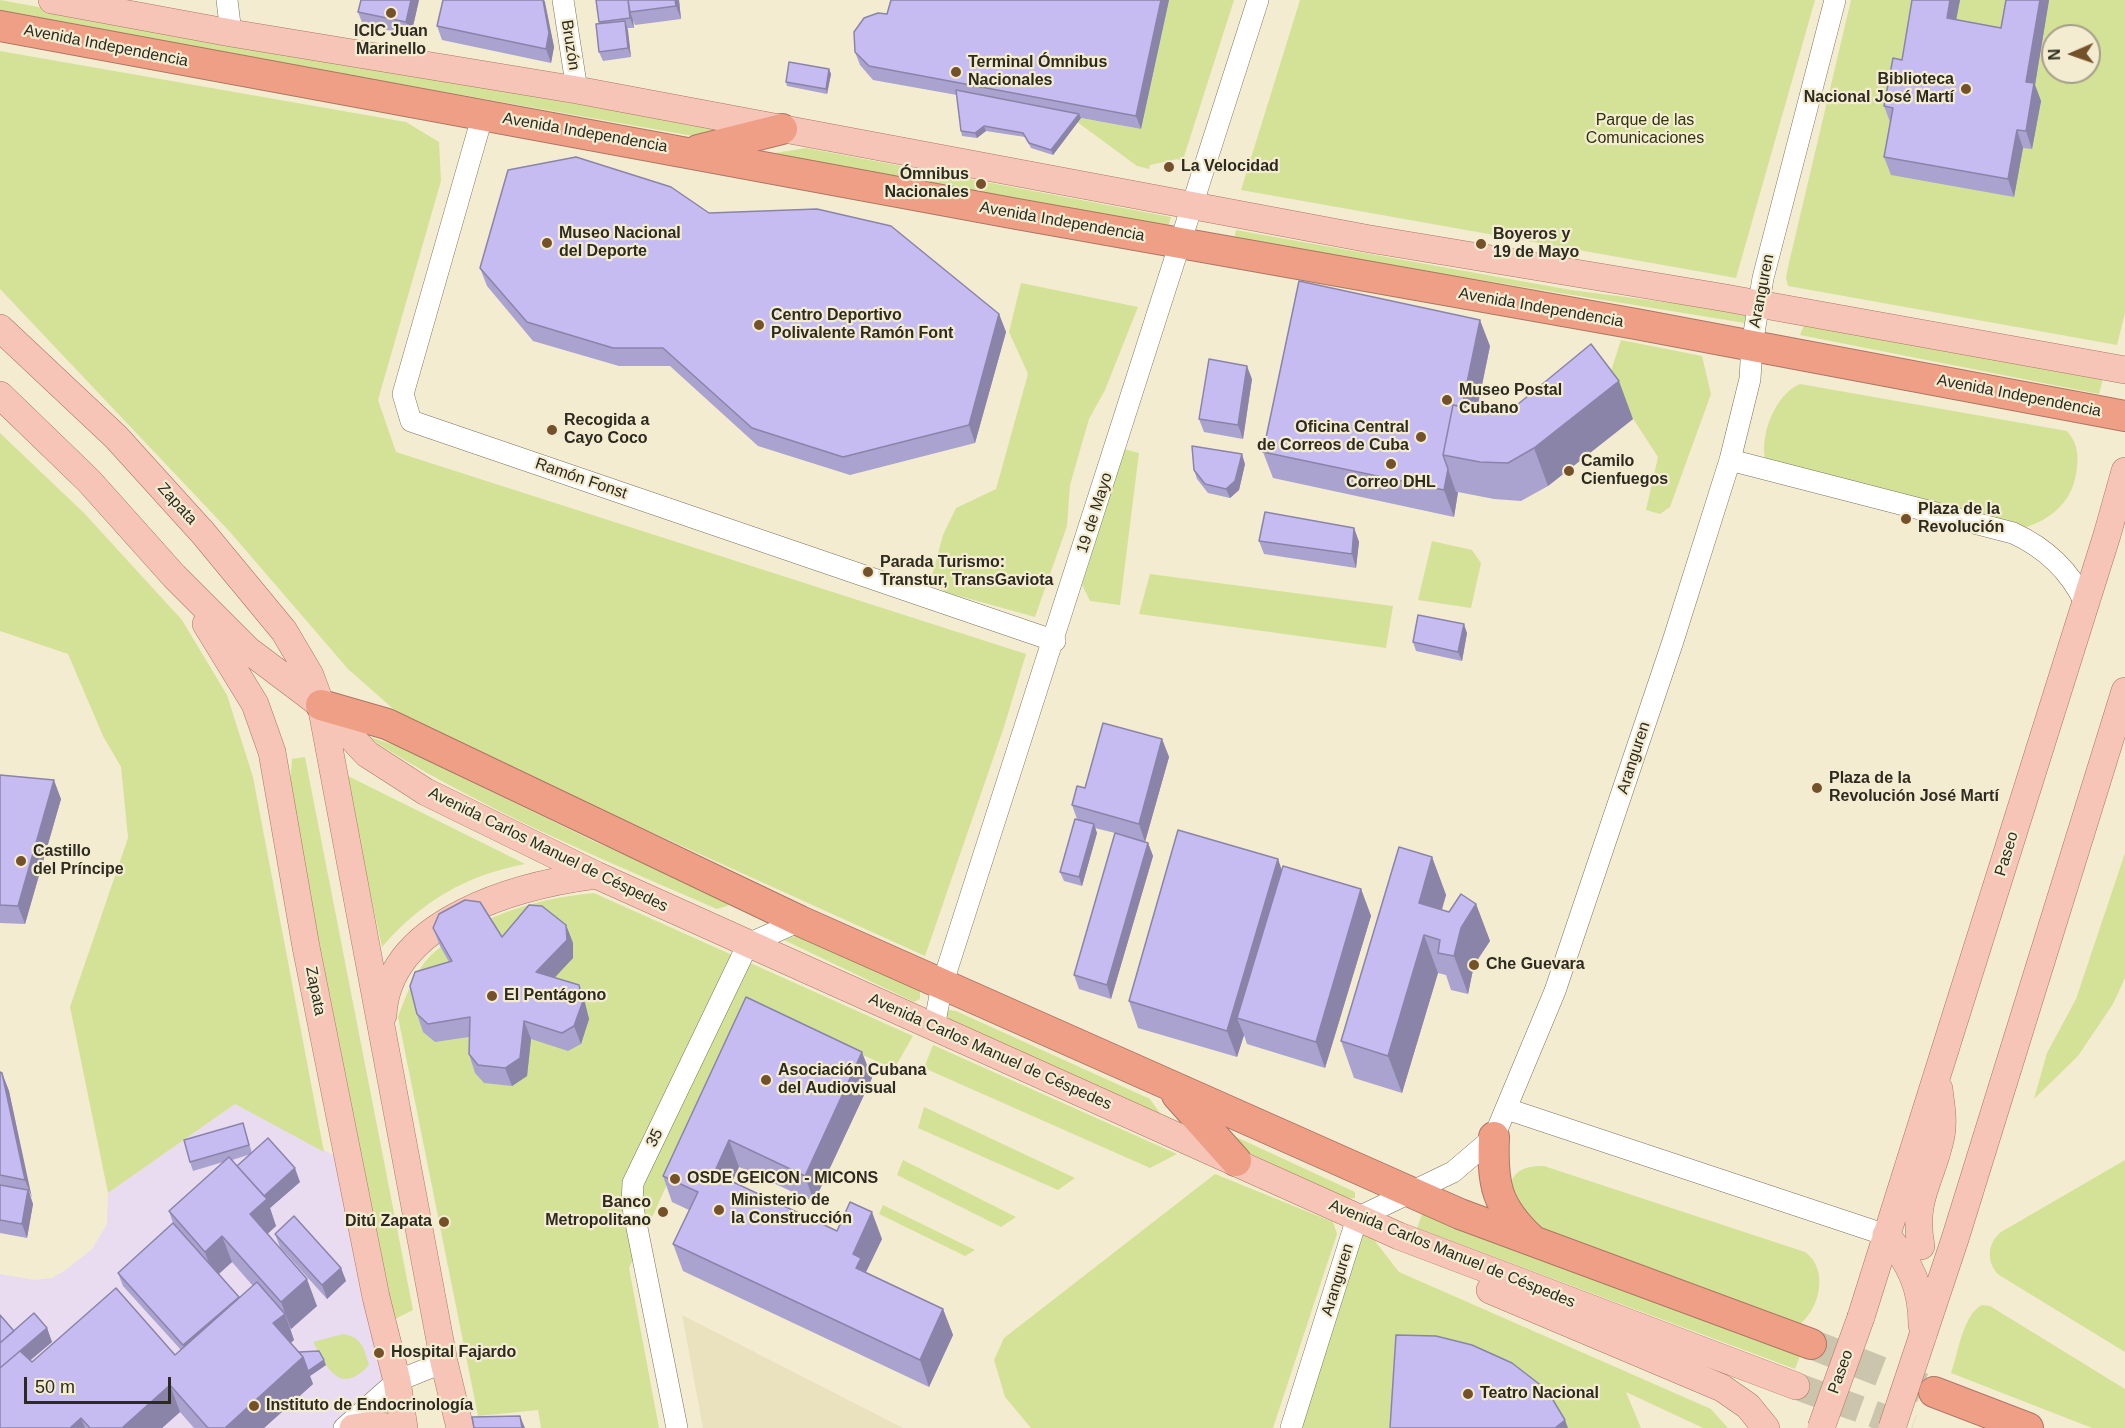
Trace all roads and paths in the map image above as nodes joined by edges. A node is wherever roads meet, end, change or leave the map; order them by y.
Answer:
1 (52, 0) edge
2 (227, 0) edge
3 (563, 0) edge
4 (1258, 0) edge
5 (1835, 0) edge
6 (0, 26) edge
7 (231, 33) junction
8 (577, 90) junction
9 (483, 114) junction
10 (782, 129) junction
11 (690, 152) junction
12 (1193, 204) junction
13 (1180, 243) junction
14 (1760, 305) junction
15 (0, 328) edge
16 (1752, 345) junction
17 (2125, 370) edge
18 (0, 395) edge
19 (2125, 416) edge
20 (1730, 460) junction
21 (2125, 471) edge
22 (2125, 502) edge
23 (2110, 525) junction
24 (174, 576) junction
25 (2085, 603) junction
26 (1054, 641) junction
27 (2125, 691) edge
28 (321, 705) junction
29 (596, 875) junction
30 (800, 921) junction
31 (748, 944) junction
32 (942, 985) junction
33 (934, 1027) junction
34 (382, 1031) junction
35 (1937, 1079) junction
36 (1168, 1086) junction
37 (1507, 1109) junction
38 (1494, 1137) junction
39 (1236, 1161) junction
40 (1410, 1191) junction
41 (1357, 1218) junction
42 (1886, 1235) junction
43 (1399, 1236) junction
44 (1534, 1242) junction
45 (1921, 1246) junction
46 (1948, 1260) junction
47 (1922, 1338) junction
48 (1811, 1344) tunnel mouth
49 (444, 1362) junction
50 (397, 1382) junction
51 (1796, 1386) tunnel mouth
52 (1934, 1392) tunnel mouth
53 (344, 1428) edge
54 (353, 1428) edge
55 (387, 1428) edge
56 (404, 1428) edge
57 (460, 1428) edge
58 (677, 1428) edge
59 (1291, 1428) edge
60 (1766, 1428) edge
61 (1821, 1428) edge
62 (1892, 1428) edge
63 (2028, 1428) edge

1 - 7 main road
2 - 7 street
3 - 8 street, Bruzón
4 - 12 street, 19 de Mayo
5 - 14 street, Aranguren
6 - 9 highway, Avenida Independencia
7 - 8 main road
8 - 10 main road
9 - 11 highway, Avenida Independencia
9 - 26 street, Ramón Fonst
10 - 11 highway
10 - 12 main road
11 - 13 highway, Avenida Independencia
12 - 13 street, 19 de Mayo
12 - 14 main road
13 - 16 highway, Avenida Independencia
13 - 26 street, 19 de Mayo
14 - 16 street, Aranguren
14 - 17 main road
15 - 28 main road, Zapata
16 - 19 highway, Avenida Independencia
16 - 20 street, Aranguren
18 - 24 main road, Zapata
20 - 25 street
20 - 37 street, Aranguren
21 - 23 main road, Paseo
22 - 23 main road
23 - 25 main road, Paseo
24 - 28 main road, Zapata
24 - 50 main road, Zapata
25 - 35 main road, Paseo
26 - 32 street, 19 de Mayo
27 - 46 main road
28 - 29 main road, Avenida Carlos Manuel de Céspedes
28 - 30 highway
28 - 34 main road, Zapata
29 - 31 main road, Avenida Carlos Manuel de Céspedes
29 - 34 main road
30 - 31 street
30 - 32 highway
31 - 33 main road, Avenida Carlos Manuel de Céspedes
31 - 58 street, 35
32 - 33 street, 19 de Mayo
32 - 36 highway
33 - 39 main road, Avenida Carlos Manuel de Céspedes
34 - 49 main road, Zapata
35 - 42 main road, Paseo
35 - 45 main road
36 - 39 highway
36 - 40 highway
37 - 38 street, Aranguren
37 - 42 street
38 - 40 street, Aranguren
38 - 44 highway
39 - 41 main road, Avenida Carlos Manuel de Céspedes
40 - 41 street, Aranguren
40 - 44 highway
41 - 43 main road, Avenida Carlos Manuel de Céspedes
41 - 59 street, Aranguren
42 - 45 main road
42 - 47 main road
42 - 61 main road, Paseo, bridge
43 - 51 main road, Avenida Carlos Manuel de Céspedes
43 - 60 main road
44 - 48 highway
45 - 46 main road
46 - 47 main road
47 - 62 main road, bridge
49 - 50 street
49 - 57 main road, Zapata
50 - 53 street
50 - 56 main road, Zapata
52 - 63 highway
54 - 55 main road

